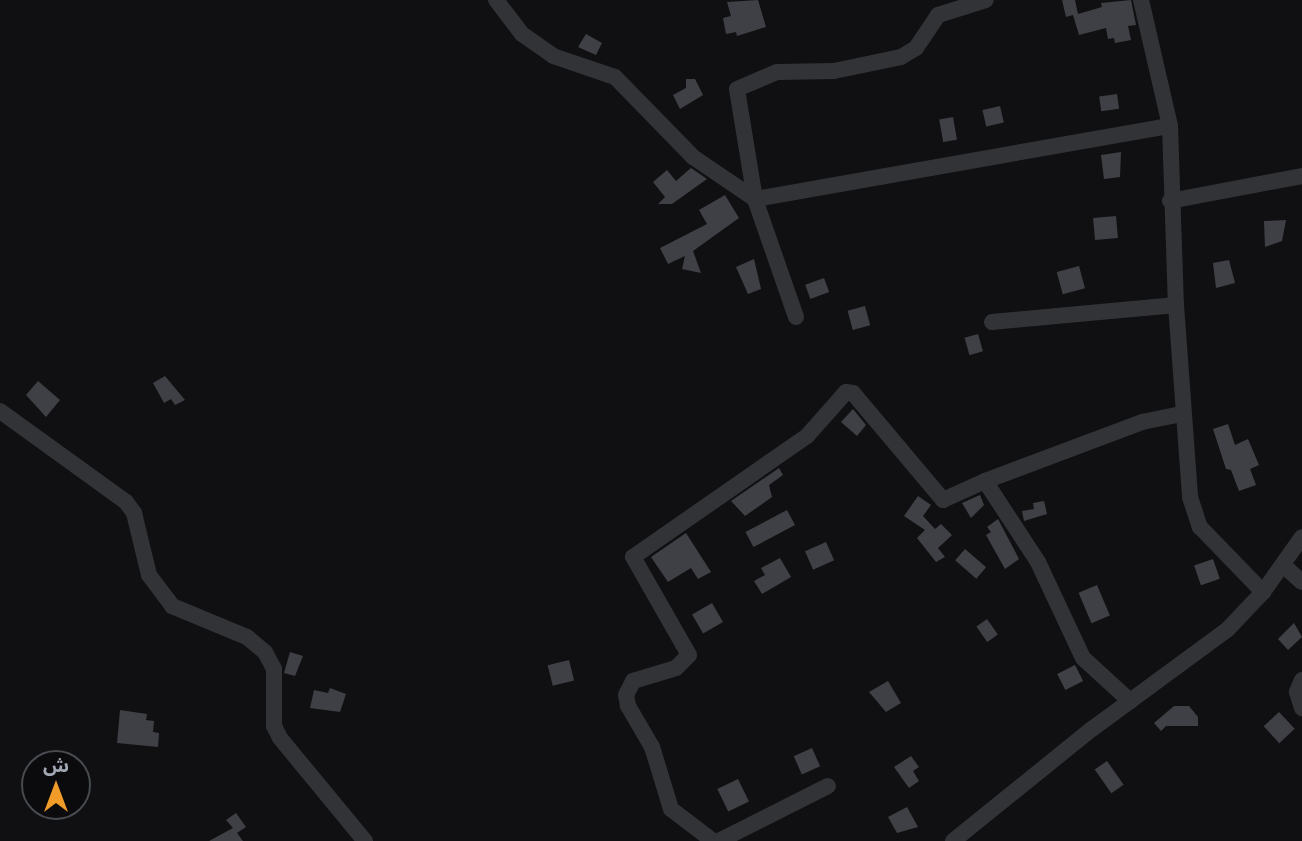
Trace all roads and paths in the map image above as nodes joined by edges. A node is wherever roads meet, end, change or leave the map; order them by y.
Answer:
1 (496, 0) edge
2 (986, 0) edge
3 (1141, 0) edge
4 (1170, 126) junction
5 (1302, 176) edge
6 (755, 199) junction
7 (1170, 201) junction
8 (1176, 304) junction
9 (796, 317) dead end
10 (992, 322) dead end
11 (0, 411) edge
12 (1182, 414) junction
13 (985, 481) junction
14 (1302, 537) edge
15 (1283, 565) junction
16 (1302, 582) edge
17 (1263, 592) junction
18 (1302, 680) edge
19 (1130, 701) junction
20 (1302, 708) edge
21 (828, 786) dead end
22 (365, 841) edge
23 (713, 841) edge
24 (719, 841) edge
25 (953, 841) edge

1 - 6 street
2 - 6 street
3 - 4 street
4 - 6 street
4 - 7 street
5 - 7 street
6 - 9 street
7 - 8 street
8 - 10 street
8 - 12 street
11 - 22 street
12 - 13 street
12 - 17 street
13 - 19 street
13 - 23 street
14 - 15 street
15 - 16 street
15 - 17 street
17 - 19 street
18 - 20 street
19 - 25 street
21 - 24 street

